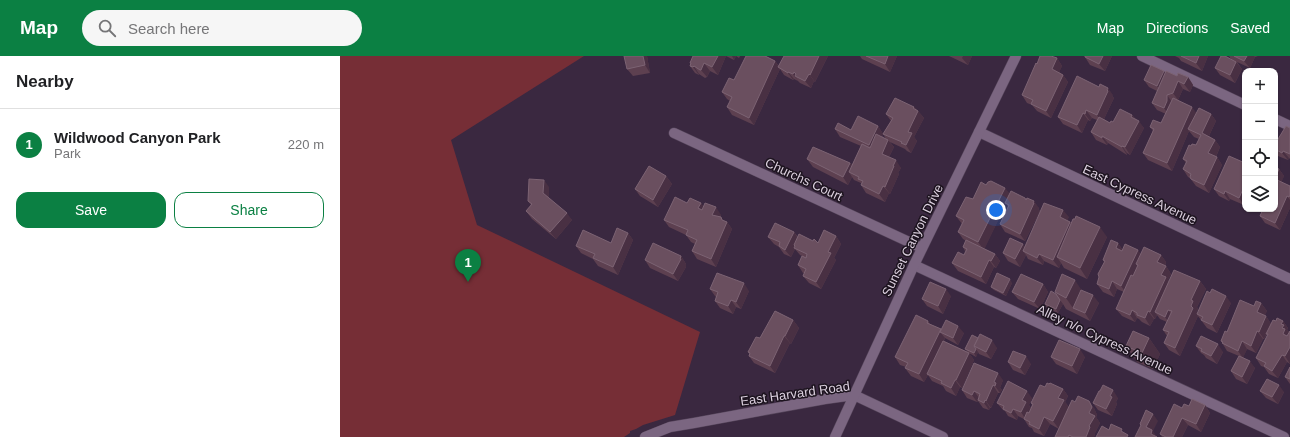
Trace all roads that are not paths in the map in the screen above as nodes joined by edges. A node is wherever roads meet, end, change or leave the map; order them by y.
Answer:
1 (1016, 56) edge
2 (1142, 56) edge
3 (1243, 104) edge
4 (1278, 120) edge
5 (1290, 126) edge
6 (979, 132) junction
7 (674, 133) dead end
8 (922, 248) junction
9 (914, 265) junction
10 (1290, 279) edge
11 (854, 395) junction
12 (645, 437) edge
13 (835, 437) edge
14 (943, 437) edge
15 (1284, 437) edge

1 - 6 street, Sunset Canyon Drive
2 - 3 street
4 - 5 street
6 - 8 street, Sunset Canyon Drive
6 - 10 street, East Cypress Avenue
7 - 8 street, Churchs Court
8 - 9 street, Sunset Canyon Drive
9 - 11 street, Sunset Canyon Drive
9 - 15 street, Alley n/o Cypress Avenue
11 - 12 street, East Harvard Road
11 - 13 street, Sunset Canyon Drive
11 - 14 street, East Harvard Road

